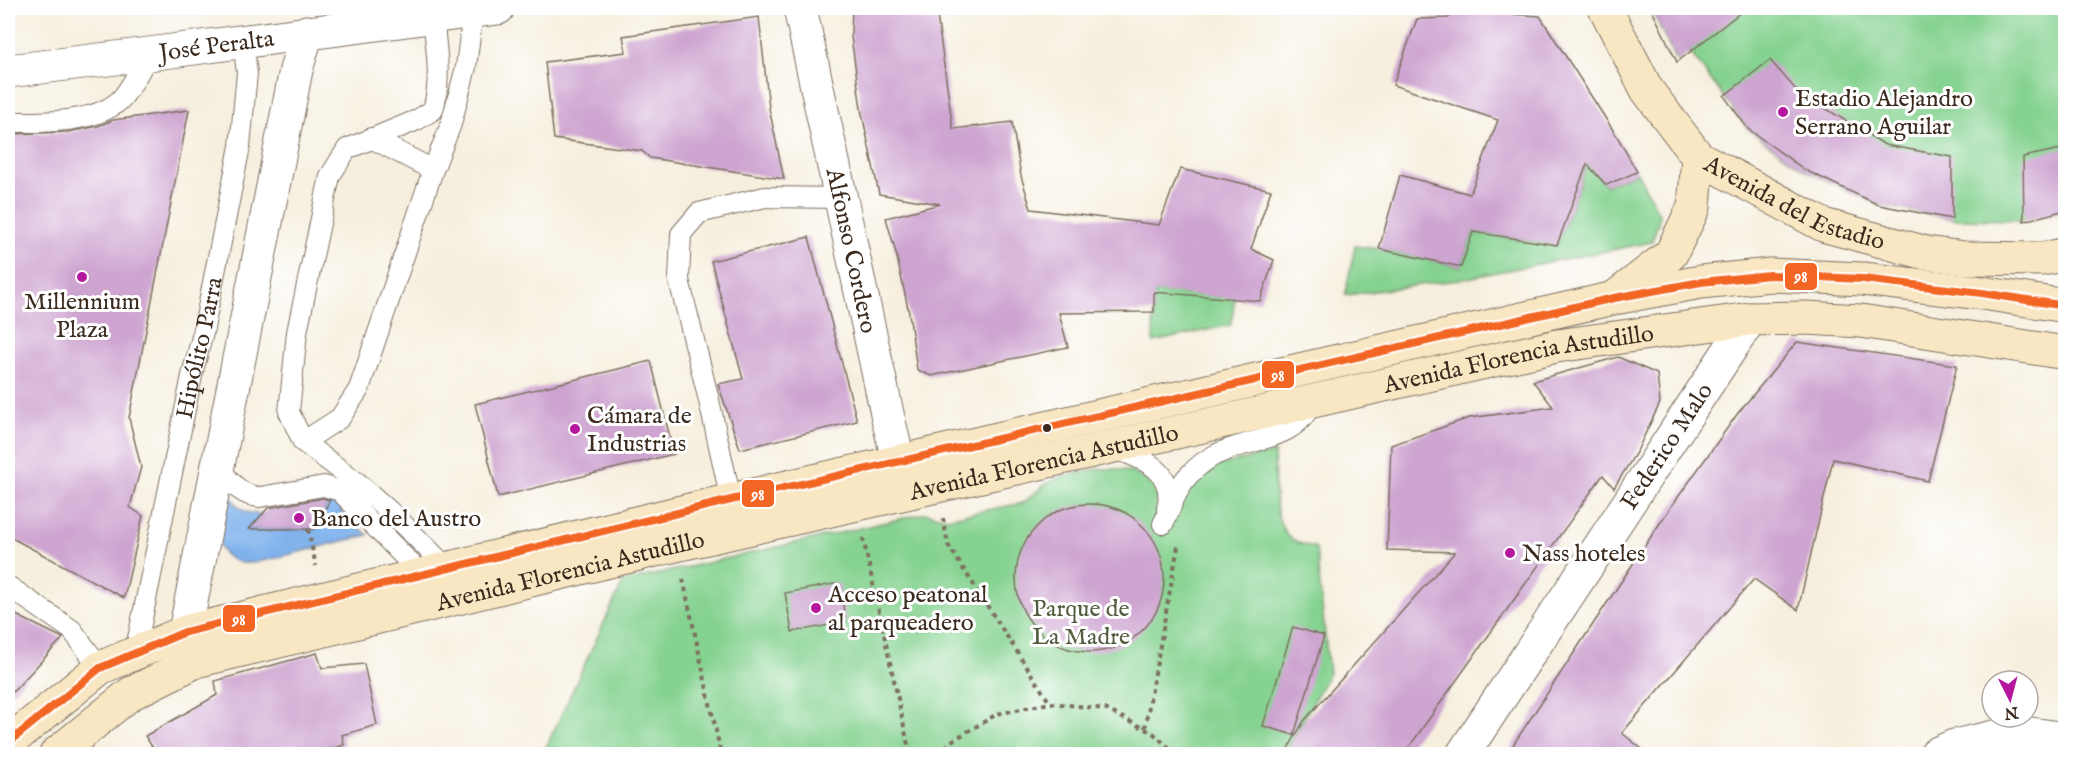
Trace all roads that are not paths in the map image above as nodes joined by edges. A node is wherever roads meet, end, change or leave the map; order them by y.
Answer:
1 (800, 8) edge
2 (1605, 8) edge
3 (485, 9) edge
4 (433, 16) junction
5 (307, 32) junction
6 (243, 41) junction
7 (149, 54) junction
8 (8, 71) edge
9 (8, 122) edge
10 (371, 138) junction
11 (1698, 157) junction
12 (433, 170) junction
13 (842, 198) junction
14 (2066, 254) edge
15 (1965, 258) junction
16 (1936, 288) junction
17 (1614, 298) junction
18 (2066, 306) edge
19 (1750, 319) junction
20 (1897, 327) junction
21 (2066, 353) edge
22 (1312, 400) junction
23 (303, 442) junction
24 (1109, 447) junction
25 (218, 467) junction
26 (902, 477) junction
27 (731, 500) junction
28 (434, 571) junction
29 (8, 586) edge
30 (185, 632) junction
31 (135, 653) junction
32 (100, 668) junction
33 (2066, 740) edge
34 (8, 743) edge
35 (56, 754) edge
36 (1463, 754) edge
37 (1936, 754) edge

1 - 13 street, Alfonso Cordero
2 - 11 main road, Avenida del Estadio
3 - 4 street, José Peralta
3 - 12 lane
4 - 5 street, José Peralta
4 - 10 lane
5 - 6 street, José Peralta
5 - 25 street, Hipólito Parra
6 - 7 street, José Peralta
6 - 31 lane, Hipólito Parra
7 - 8 street, José Peralta
7 - 9 lane
10 - 12 lane
10 - 23 lane
11 - 15 main road, Avenida del Estadio
11 - 17 main road
12 - 23 lane
13 - 26 street, Alfonso Cordero
13 - 27 lane
14 - 15 main road, Avenida del Estadio
15 - 16 main road
16 - 17 main road, Avenida Florencia Astudillo
16 - 18 main road, Avenida Florencia Astudillo
16 - 20 main road
17 - 26 main road, Avenida Florencia Astudillo
19 - 20 main road, Avenida Florencia Astudillo
19 - 22 main road, Avenida Florencia Astudillo
19 - 36 street, Federico Malo
20 - 21 main road, Avenida Florencia Astudillo
22 - 24 main road, Avenida Florencia Astudillo
22 - 24 lane
23 - 28 lane
24 - 26 main road, Avenida Florencia Astudillo
25 - 28 lane
25 - 30 street, Hipólito Parra
26 - 27 main road, Avenida Florencia Astudillo
26 - 35 main road, Avenida Florencia Astudillo
27 - 28 main road, Avenida Florencia Astudillo
28 - 30 main road, Avenida Florencia Astudillo
29 - 32 lane
30 - 31 main road, Avenida Florencia Astudillo
31 - 32 main road, Avenida Florencia Astudillo
32 - 34 main road, Avenida Florencia Astudillo
33 - 37 street

